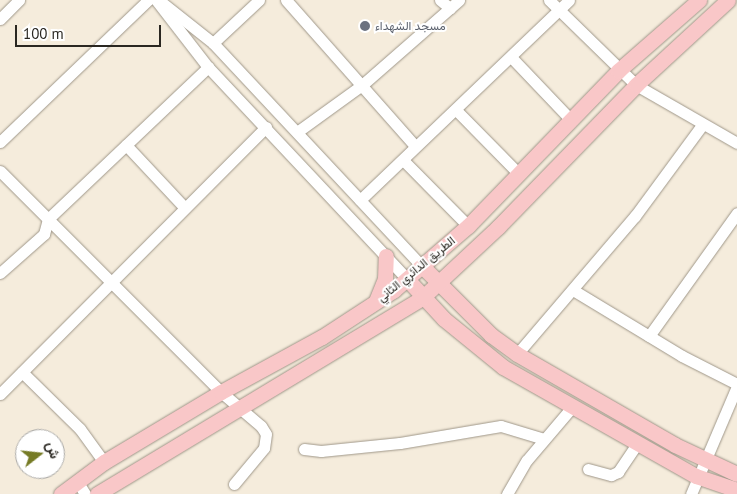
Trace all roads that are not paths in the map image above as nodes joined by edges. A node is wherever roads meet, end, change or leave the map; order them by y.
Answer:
1 (20, 0) edge
2 (148, 0) edge
3 (158, 0) edge
4 (259, 0) edge
5 (286, 0) edge
6 (440, 0) edge
7 (459, 0) edge
8 (549, 0) edge
9 (569, 0) edge
10 (698, 0) edge
11 (728, 0) edge
12 (450, 8) junction
13 (559, 10) junction
14 (0, 19) edge
15 (213, 43) junction
16 (511, 57) junction
17 (208, 67) junction
18 (618, 70) junction
19 (362, 85) junction
20 (636, 85) junction
21 (456, 110) junction
22 (570, 119) junction
23 (702, 125) junction
24 (266, 127) junction
25 (297, 132) junction
26 (0, 142) edge
27 (737, 143) edge
28 (126, 145) junction
29 (415, 146) junction
30 (403, 160) junction
31 (0, 171) edge
32 (519, 174) junction
33 (360, 200) junction
34 (185, 208) junction
35 (737, 213) edge
36 (48, 219) junction
37 (468, 226) junction
38 (386, 256) junction
39 (422, 266) junction
40 (0, 273) edge
41 (407, 279) junction
42 (111, 283) junction
43 (439, 284) junction
44 (573, 290) junction
45 (423, 297) junction
46 (376, 301) junction
47 (650, 336) junction
48 (517, 354) junction
49 (22, 372) junction
50 (737, 385) edge
51 (221, 392) junction
52 (0, 394) edge
53 (573, 406) junction
54 (241, 408) junction
55 (544, 439) junction
56 (638, 442) junction
57 (304, 449) dead end
58 (704, 460) junction
59 (104, 462) junction
60 (588, 468) dead end
61 (737, 474) edge
62 (696, 476) junction
63 (234, 484) dead end
64 (81, 488) edge
65 (737, 490) edge
66 (61, 494) edge
67 (97, 494) edge
68 (507, 494) edge
69 (691, 494) edge

1 - 14 street
2 - 26 street
3 - 15 street
3 - 17 street
4 - 15 street
5 - 19 street
6 - 12 street
7 - 12 street
8 - 13 street
9 - 13 street
10 - 18 main road, الطريق الدائري الثاني
11 - 20 main road, الطريق الدائري الثاني
12 - 19 street
13 - 16 street
13 - 18 street
15 - 25 street
16 - 21 street
16 - 22 street
17 - 24 street
17 - 28 street
18 - 20 street
18 - 22 main road, الطريق الدائري الثاني
19 - 25 street
19 - 29 street
20 - 23 street
20 - 43 main road, الطريق الدائري الثاني
21 - 29 street
21 - 32 street
22 - 32 main road, الطريق الدائري الثاني
23 - 27 street
23 - 44 street
24 - 34 street
24 - 38 street
25 - 33 street
28 - 34 street
28 - 36 street
29 - 30 street
30 - 33 street
30 - 37 street
31 - 36 street
32 - 37 main road, الطريق الدائري الثاني
33 - 39 street
34 - 42 street
35 - 47 street
36 - 40 street
36 - 42 street
37 - 39 main road, الطريق الدائري الثاني
38 - 41 street
38 - 46 main road
39 - 41 main road, الطريق الدائري الثاني
39 - 43 main road
41 - 45 main road
41 - 46 main road, الطريق الدائري الثاني
42 - 49 street
42 - 51 street
43 - 45 main road, الطريق الدائري الثاني
43 - 48 main road
44 - 47 street
44 - 48 street
45 - 53 main road
45 - 54 main road, الطريق الدائري الثاني
46 - 51 main road, الطريق الدائري الثاني
47 - 50 street
48 - 58 main road
49 - 52 street
49 - 59 street
50 - 58 street
51 - 54 street
51 - 59 main road, الطريق الدائري الثاني
53 - 55 street
53 - 56 main road
54 - 63 street
54 - 67 main road, الطريق الدائري الثاني
55 - 57 street
55 - 68 street
56 - 60 street
56 - 62 main road
58 - 61 main road
58 - 62 street
59 - 64 main road, الطريق الدائري الثاني
62 - 65 main road
62 - 69 street
64 - 66 main road, الطريق الدائري الثاني

